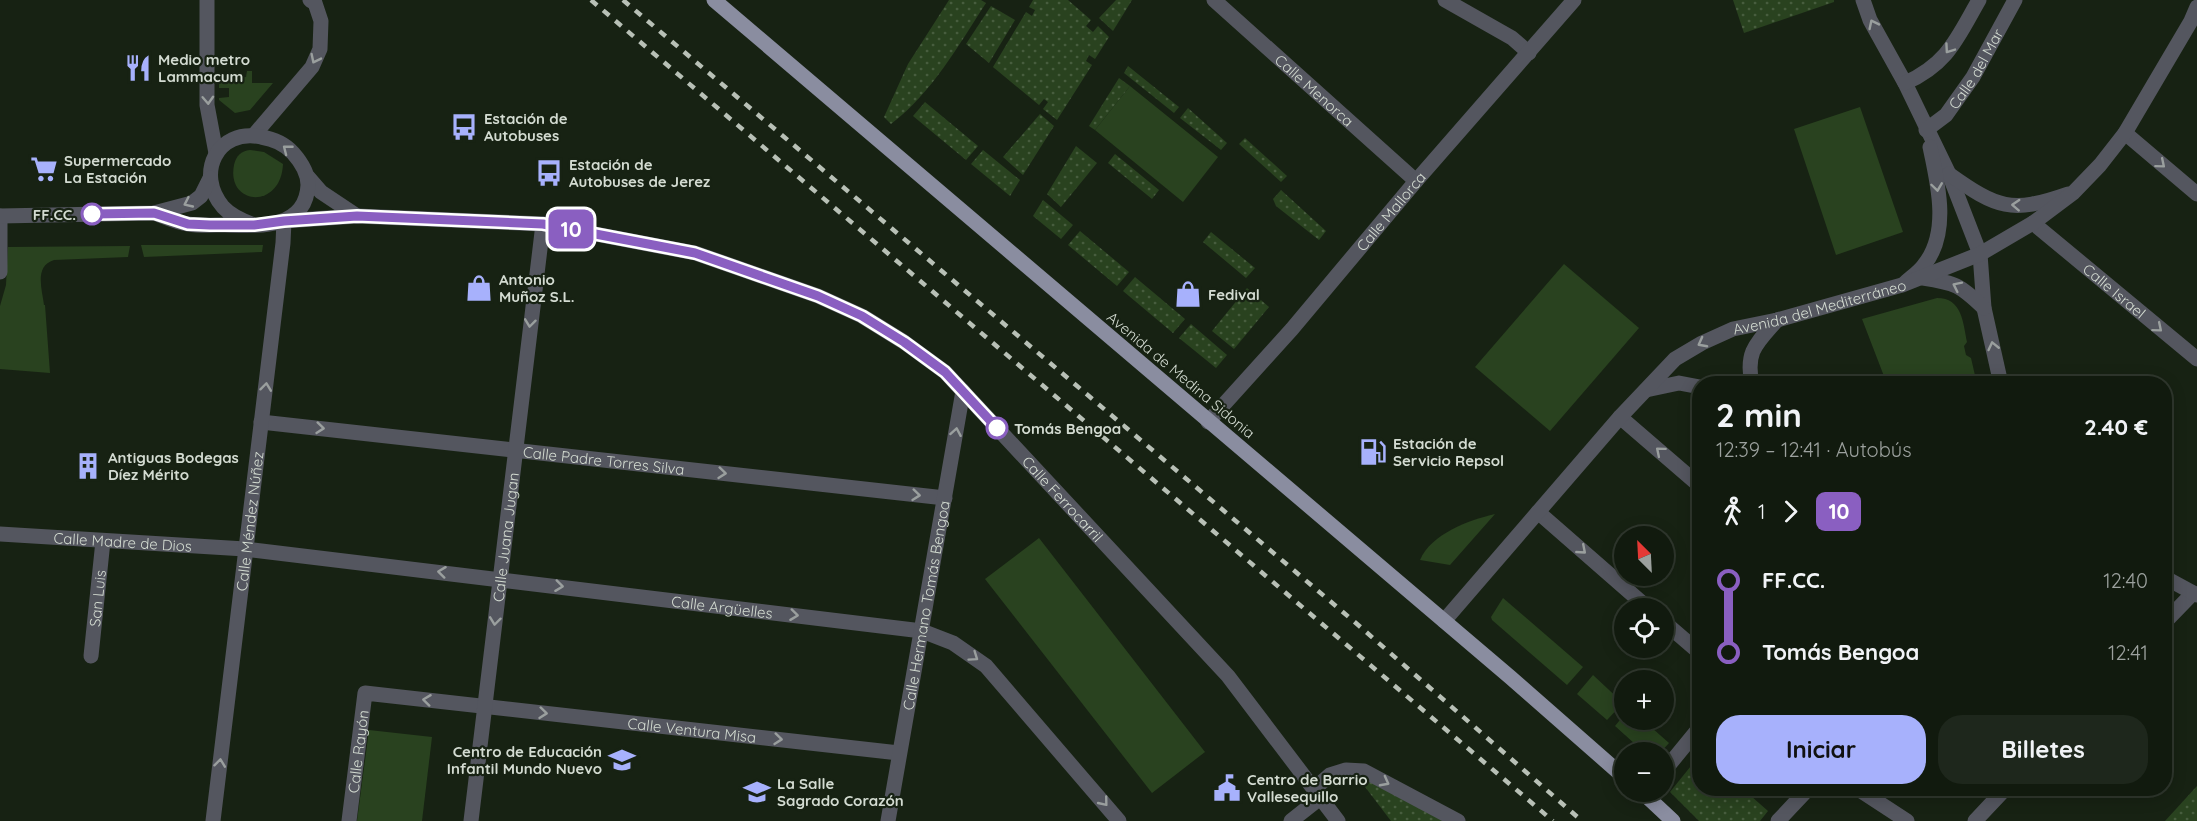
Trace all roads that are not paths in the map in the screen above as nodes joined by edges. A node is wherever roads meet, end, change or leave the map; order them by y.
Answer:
1 (207, 0) edge
2 (310, 0) edge
3 (714, 0) edge
4 (1214, 0) edge
5 (1445, 0) edge
6 (1574, 0) edge
7 (1863, 0) edge
8 (1979, 0) edge
9 (2015, 0) edge
10 (2197, 7) edge
11 (2194, 24) edge
12 (1529, 53) junction
13 (1905, 83) junction
14 (1926, 130) junction
15 (2125, 133) junction
16 (254, 135) junction
17 (216, 153) junction
18 (1949, 174) junction
19 (308, 177) junction
20 (210, 178) junction
21 (1416, 181) junction
22 (2073, 193) junction
23 (2197, 194) edge
24 (154, 213) junction
25 (0, 216) edge
26 (357, 216) junction
27 (284, 221) junction
28 (2033, 223) junction
29 (543, 224) junction
30 (254, 225) junction
31 (1980, 254) junction
32 (0, 272) edge
33 (1923, 278) junction
34 (1902, 285) junction
35 (1984, 308) junction
36 (1777, 320) junction
37 (2197, 359) edge
38 (1750, 376) edge
39 (1999, 376) edge
40 (1692, 385) edge
41 (1646, 390) junction
42 (963, 391) junction
43 (1620, 417) junction
44 (261, 422) junction
45 (1208, 422) junction
46 (515, 450) junction
47 (1692, 479) edge
48 (945, 498) junction
49 (1538, 512) junction
50 (0, 534) edge
51 (104, 541) junction
52 (245, 549) junction
53 (501, 578) junction
54 (2172, 581) edge
55 (2195, 594) edge
56 (1636, 598) edge
57 (2172, 616) edge
58 (1444, 621) junction
59 (922, 631) junction
60 (1674, 631) edge
61 (1692, 646) edge
62 (91, 656) dead end
63 (485, 707) junction
64 (1692, 737) edge
65 (899, 753) junction
66 (1674, 759) edge
67 (1614, 768) edge
68 (1317, 793) junction
69 (1801, 796) edge
70 (1869, 796) edge
71 (1998, 796) edge
72 (1653, 802) edge
73 (213, 821) edge
74 (349, 821) edge
75 (471, 821) edge
76 (888, 821) edge
77 (1119, 821) edge
78 (1291, 821) edge
79 (1338, 821) edge
80 (1458, 821) edge
81 (1673, 821) edge
82 (1778, 821) edge
83 (1907, 821) edge
84 (1975, 821) edge

1 -> 17 street
2 -> 16 street
3 - 45 main road, Avenida de Medina Sidonia
4 - 21 street, Calle Menorca
5 - 12 street
6 - 12 street, Calle Mallorca
13 -> 7 street
8 -> 13 street, Calle del Mar
9 - 14 street, Calle del Mar
10 - 11 street, Avenida del Mediterráneo
11 - 15 street, Avenida del Mediterráneo
12 - 21 street, Calle Mallorca
13 - 14 street
14 - 18 street
14 -> 34 street
15 - 22 street, Avenida del Mediterráneo
15 -> 23 street
16 - 17 street
19 -> 16 street
17 - 20 street
22 -> 18 street
18 - 31 street
19 - 26 street
19 - 27 street
20 -> 24 street
20 - 30 street
21 - 45 street, Calle Mallorca
22 - 28 street, Avenida del Mediterráneo
24 - 25 street
24 - 30 street
25 - 32 street
26 - 27 street, Calle Ferrocarril
26 - 29 street, Calle Ferrocarril
27 - 30 street
44 -> 27 street, Calle Méndez Núñez
28 - 31 street, Avenida del Mediterráneo
28 -> 37 street, Calle Israel
29 - 42 street, Calle Ferrocarril
29 -> 46 street, Calle Juana Jugan
31 - 33 street, Avenida del Mediterráneo
31 - 35 street
33 - 34 street, Avenida del Mediterráneo
35 -> 33 street
34 - 36 street, Avenida del Mediterráneo
39 -> 35 street
36 - 38 street
36 -> 41 street, Avenida del Mediterráneo
40 - 41 street
41 - 43 street, Avenida del Mediterráneo
48 -> 42 street, Calle Hermano Tomás Bengoa
42 - 68 street, Calle Ferrocarril
47 -> 43 street
43 - 49 street, Avenida del Mediterráneo
44 -> 46 street, Calle Padre Torres Silva
44 - 52 street, Calle Méndez Núñez
45 - 58 main road, Avenida de Medina Sidonia
46 -> 48 street, Calle Padre Torres Silva
46 - 53 street, Calle Juana Jugan
48 - 59 street, Calle Hermano Tomás Bengoa
49 -> 56 street
49 - 58 street, Avenida del Mediterráneo
50 - 51 street, Calle Madre de Dios
51 - 52 street, Calle Madre de Dios
51 - 62 street, San Luis
53 -> 52 street, Calle Argüelles
73 -> 52 street, Calle Méndez Núñez
53 -> 59 street, Calle Argüelles
53 -> 63 street, Calle Juana Jugan
54 - 55 street
55 - 57 street
58 - 67 main road, Avenida de Medina Sidonia
59 - 65 street, Calle Hermano Tomás Bengoa
59 -> 77 street, Calle Argüelles
60 - 61 street
63 -> 65 street, Calle Ventura Misa
63 -> 74 street, Calle Rayón
63 - 75 street, Calle Juana Jugan
64 - 66 street
65 - 76 street, Calle Hermano Tomás Bengoa
68 - 78 street
68 - 79 street, Calle Ferrocarril
68 -> 80 street
69 - 82 street
70 - 83 street
71 - 84 street
72 - 81 main road

